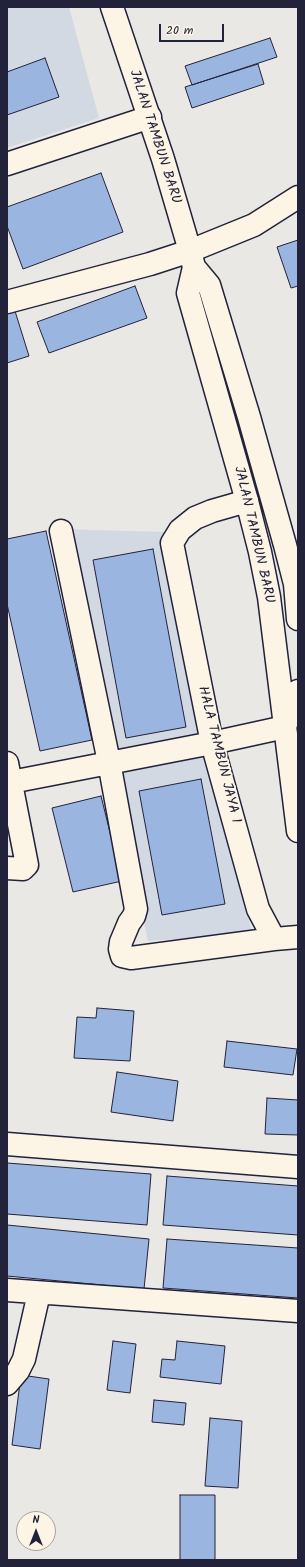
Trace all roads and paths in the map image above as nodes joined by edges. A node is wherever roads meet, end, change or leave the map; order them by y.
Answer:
1 (112, 7) edge
2 (150, 117) junction
3 (7, 164) edge
4 (298, 197) edge
5 (192, 259) junction
6 (7, 302) edge
7 (247, 501) junction
8 (61, 531) dead end
9 (260, 552) junction
10 (296, 584) edge
11 (298, 618) edge
12 (298, 691) edge
13 (291, 735) edge
14 (212, 743) junction
15 (109, 762) junction
16 (9, 772) edge
17 (298, 831) edge
18 (17, 866) edge
19 (298, 937) edge
20 (274, 939) junction
21 (7, 1144) edge
22 (298, 1167) edge
23 (7, 1290) edge
24 (39, 1293) junction
25 (298, 1311) edge
26 (7, 1384) edge

1 - 2 street, JALAN TAMBUN BARU
2 - 3 street
2 - 5 street, JALAN TAMBUN BARU
4 - 5 street
5 - 6 street
5 - 7 street, JALAN TAMBUN BARU
5 - 10 street, JALAN TAMBUN BARU
7 - 9 street, JALAN TAMBUN BARU
7 - 14 street, HALA TAMBUN JAYA 1
8 - 15 street
9 - 10 street
9 - 13 street, JALAN TAMBUN BARU
10 - 11 street, JALAN TAMBUN BARU
12 - 13 street
13 - 14 street
13 - 17 street, JALAN TAMBUN BARU
14 - 15 street
14 - 20 street, HALA TAMBUN JAYA 1
15 - 16 street
15 - 20 street
16 - 18 street
19 - 20 street
21 - 22 street
23 - 24 street
24 - 25 street
24 - 26 street

